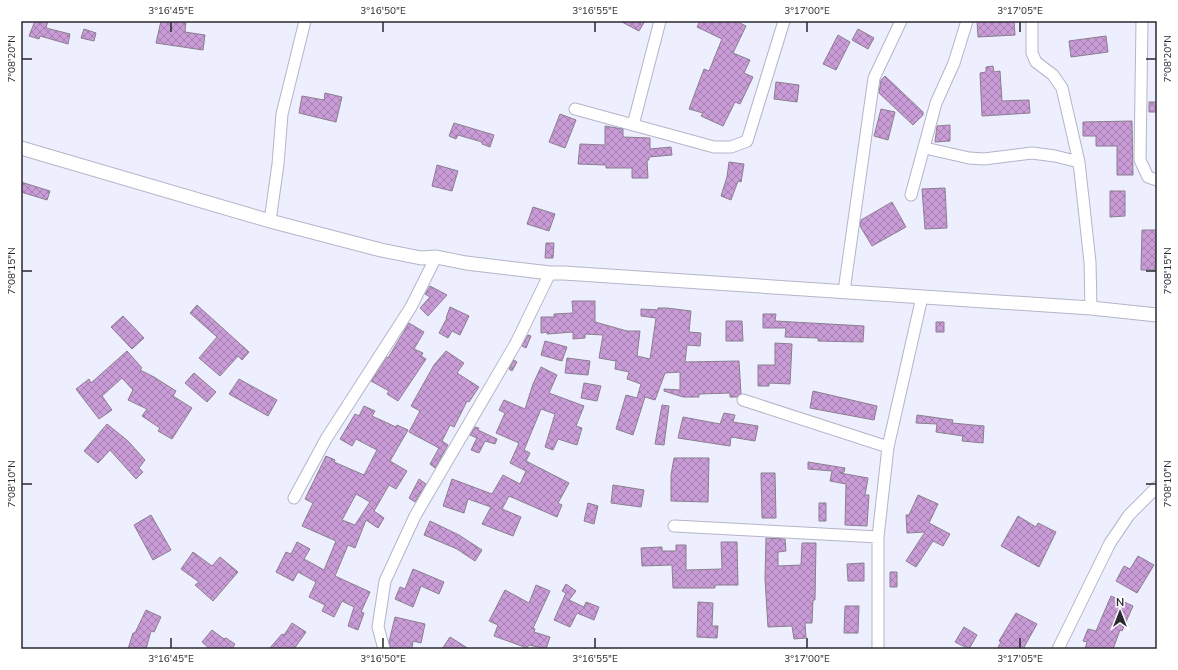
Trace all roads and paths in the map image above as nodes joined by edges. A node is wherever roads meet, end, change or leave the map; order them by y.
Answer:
1 (305, 21) edge
2 (660, 21) edge
3 (784, 21) edge
4 (901, 21) edge
5 (967, 21) edge
6 (1032, 21) edge
7 (1142, 21) edge
8 (575, 109) dead end
9 (633, 125) junction
10 (21, 148) edge
11 (925, 148) junction
12 (1079, 162) junction
13 (1157, 180) edge
14 (912, 195) dead end
15 (270, 221) junction
16 (436, 257) junction
17 (550, 273) junction
18 (844, 291) junction
19 (922, 297) junction
20 (1091, 308) junction
21 (1157, 315) edge
22 (743, 400) dead end
23 (888, 447) junction
24 (1157, 487) edge
25 (294, 498) dead end
26 (674, 526) dead end
27 (878, 537) junction
28 (384, 649) edge
29 (878, 649) edge
30 (1058, 649) edge

1 - 15 street
2 - 9 street
3 - 9 street
4 - 18 street
5 - 11 street
6 - 12 street
7 - 13 street
8 - 9 street
10 - 15 main road
11 - 12 street
11 - 14 street
12 - 20 street
15 - 16 main road
16 - 17 main road
16 - 25 street
17 - 18 main road
17 - 28 street
18 - 19 main road
19 - 20 main road
19 - 23 street
20 - 21 main road
22 - 23 street
23 - 27 street
24 - 30 street
26 - 27 street
27 - 29 street

